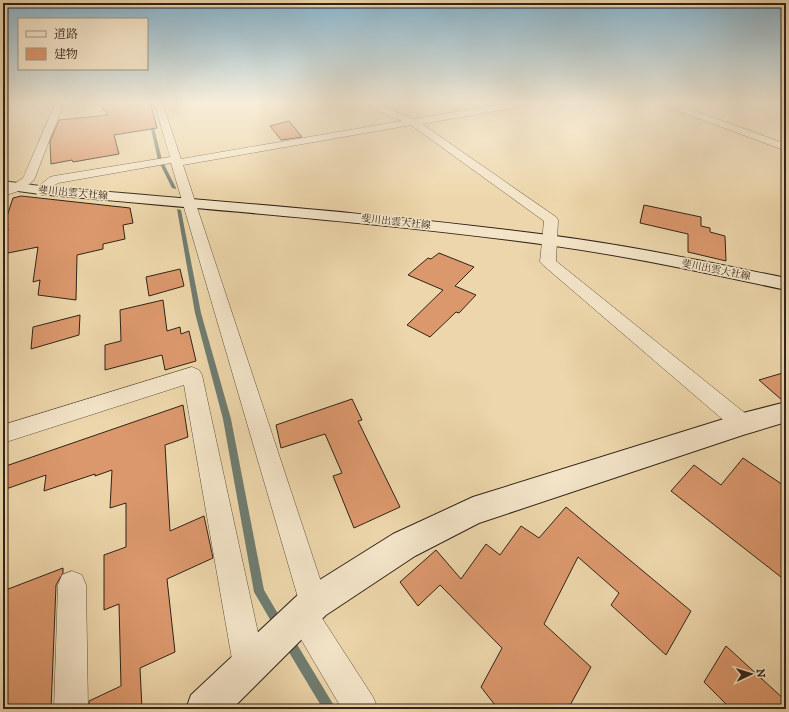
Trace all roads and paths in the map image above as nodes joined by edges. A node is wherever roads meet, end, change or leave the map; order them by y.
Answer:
1 (46, 135) edge
2 (168, 135) edge
3 (333, 135) edge
4 (432, 135) edge
5 (752, 135) edge
6 (786, 148) edge
7 (176, 161) junction
8 (11, 186) edge
9 (40, 190) junction
10 (3, 192) edge
11 (189, 202) junction
12 (550, 240) junction
13 (786, 284) edge
14 (786, 412) edge
15 (743, 424) junction
16 (3, 434) edge
17 (72, 585) dead end
18 (308, 609) junction
19 (249, 665) junction
20 (71, 709) edge
21 (205, 709) edge
22 (361, 709) edge

1 - 8 street
2 - 7 street
3 - 7 street
4 - 12 street
5 - 6 street
7 - 9 street
7 - 11 street
8 - 9 main road, 斐川出雲大社線
8 - 10 street
9 - 11 main road, 斐川出雲大社線
11 - 12 main road, 斐川出雲大社線
11 - 18 street
12 - 13 main road, 斐川出雲大社線
12 - 15 street
14 - 15 main road
15 - 18 main road
16 - 19 street
17 - 20 street
18 - 19 main road
18 - 22 street
19 - 21 main road

